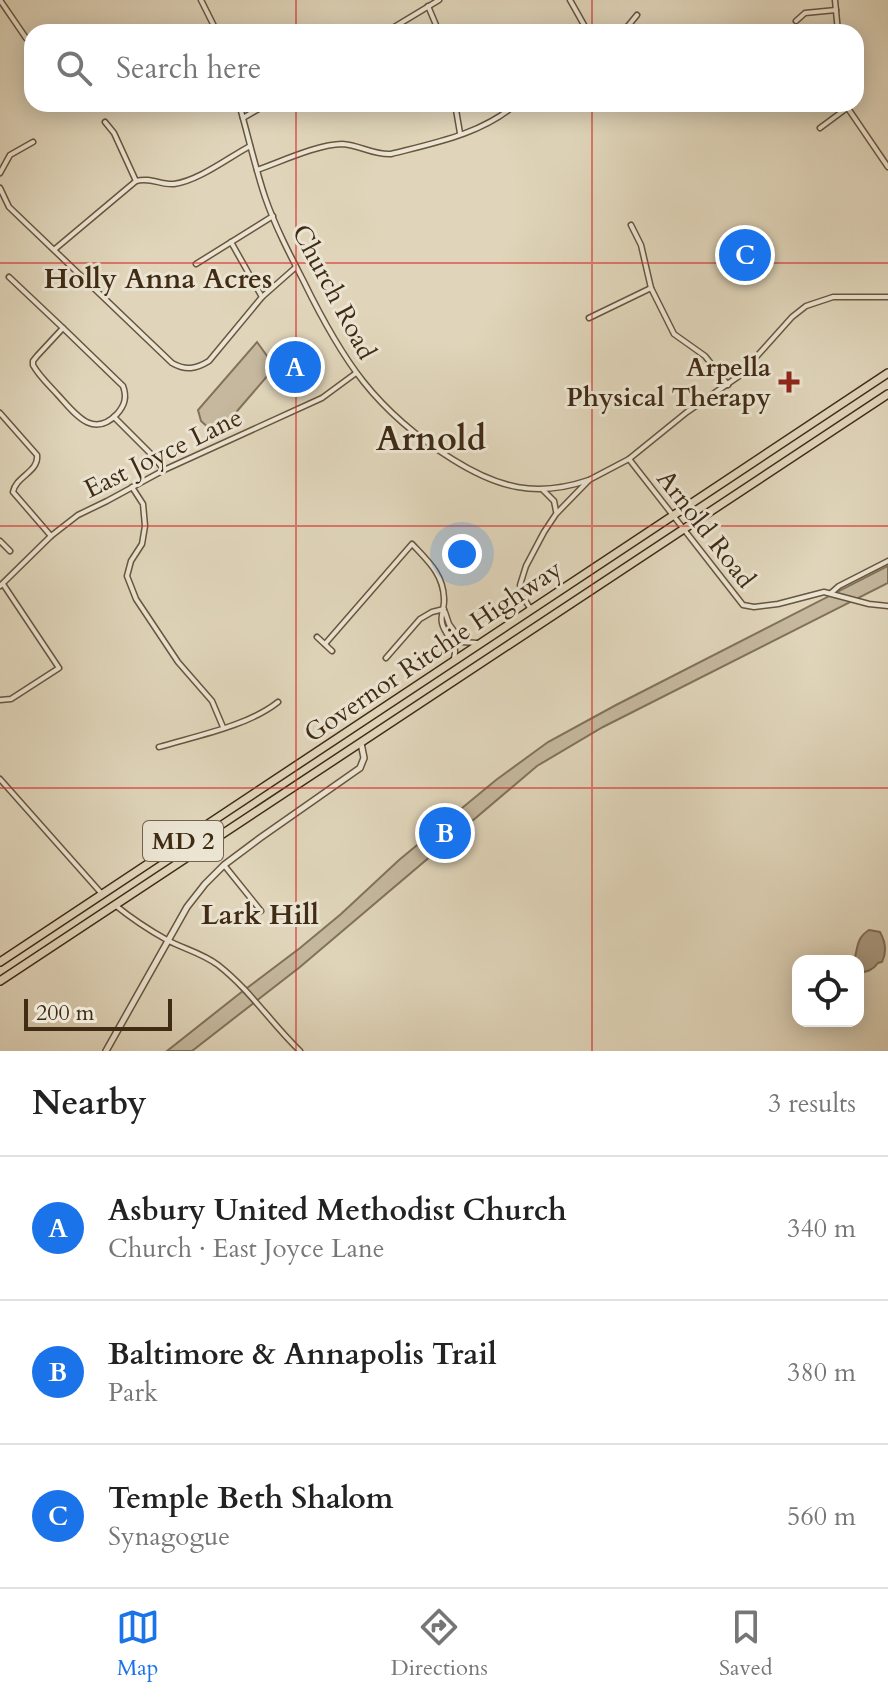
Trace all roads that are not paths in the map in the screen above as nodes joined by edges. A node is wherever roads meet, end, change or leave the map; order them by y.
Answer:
1 (0, 0) edge
2 (201, 0) edge
3 (439, 0) edge
4 (570, 0) edge
5 (835, 0) edge
6 (428, 6) junction
7 (836, 10) junction
8 (637, 15) dead end
9 (796, 21) dead end
10 (213, 24) edge
11 (399, 24) edge
12 (436, 24) edge
13 (584, 24) edge
14 (630, 24) edge
15 (837, 24) edge
16 (24, 35) edge
17 (241, 112) edge
18 (253, 112) edge
19 (457, 112) edge
20 (506, 112) edge
21 (839, 112) edge
22 (850, 112) edge
23 (243, 118) junction
24 (105, 122) dead end
25 (820, 128) dead end
26 (461, 134) junction
27 (33, 142) dead end
28 (250, 146) junction
29 (888, 167) edge
30 (257, 170) junction
31 (0, 173) edge
32 (136, 181) junction
33 (0, 188) edge
34 (273, 216) junction
35 (631, 225) dead end
36 (231, 242) junction
37 (54, 249) junction
38 (196, 264) dead end
39 (296, 267) junction
40 (9, 277) dead end
41 (651, 288) junction
42 (262, 297) junction
43 (888, 297) edge
44 (589, 318) dead end
45 (63, 328) junction
46 (356, 373) junction
47 (888, 373) edge
48 (728, 385) junction
49 (888, 394) edge
50 (0, 413) edge
51 (114, 417) junction
52 (629, 459) junction
53 (164, 470) junction
54 (589, 480) junction
55 (132, 487) junction
56 (543, 490) junction
57 (556, 514) junction
58 (673, 516) junction
59 (684, 530) junction
60 (51, 536) junction
61 (0, 541) edge
62 (10, 551) dead end
63 (888, 561) edge
64 (1, 585) edge
65 (831, 593) junction
66 (888, 606) edge
67 (444, 609) junction
68 (531, 609) junction
69 (317, 637) dead end
70 (480, 642) junction
71 (325, 644) junction
72 (332, 651) dead end
73 (386, 658) dead end
74 (454, 660) junction
75 (0, 700) edge
76 (278, 702) dead end
77 (366, 721) junction
78 (223, 727) junction
79 (360, 743) junction
80 (159, 747) dead end
81 (0, 779) edge
82 (224, 865) junction
83 (130, 876) junction
84 (103, 895) junction
85 (115, 905) junction
86 (261, 911) dead end
87 (76, 931) junction
88 (167, 940) junction
89 (0, 962) edge
90 (0, 981) edge
91 (106, 1051) edge
92 (300, 1051) edge

1 - 16 street
2 - 10 street
3 - 6 street
4 - 13 street
5 - 7 street
6 - 11 street
6 - 12 street
7 - 9 street
7 - 15 street
8 - 14 street
17 - 23 street, Church Road
18 - 23 street
19 - 26 street
20 - 26 street
21 - 25 street
22 - 29 street
23 - 28 street, Church Road
24 - 32 street
26 - 30 street
27 - 31 street
28 - 30 street, Church Road
28 - 32 street
30 - 34 street, Church Road
32 - 37 street
33 - 37 street
34 - 36 street
34 - 39 street, Church Road
35 - 41 street
36 - 38 street
36 - 42 street
37 - 42 street
39 - 42 street
39 - 46 street, Church Road
40 - 45 street
41 - 44 street
41 - 48 street
43 - 48 street
45 - 51 street
45 - 51 street
46 - 53 street, East Joyce Lane
46 - 56 street, Church Road
47 - 58 highway, Governor Ritchie Highway / MD 2
48 - 52 street
49 - 59 highway, Governor Ritchie Highway / MD 2
50 - 60 street
51 - 53 street
52 - 54 street
52 - 58 street, Arnold Road
53 - 55 street, East Joyce Lane
54 - 56 street, Church Road
54 - 57 street
55 - 60 street, East Joyce Lane
55 - 78 street
56 - 57 street
57 - 68 street
58 - 59 street, Arnold Road
58 - 68 highway, Governor Ritchie Highway / MD 2
59 - 65 street, Arnold Road
59 - 79 highway, Governor Ritchie Highway / MD 2
60 - 64 street, East Joyce Lane
61 - 62 street
63 - 65 street
64 - 75 street
65 - 66 street
67 - 70 street
67 - 71 street
67 - 73 street
67 - 74 street
68 - 70 highway, Governor Ritchie Highway / MD 2
69 - 71 street
70 - 74 highway, Governor Ritchie Highway / MD 2
71 - 72 street
74 - 77 highway, Governor Ritchie Highway / MD 2
76 - 78 street
77 - 79 highway
77 - 83 highway, Governor Ritchie Highway / MD 2
78 - 80 street
79 - 82 street
79 - 85 highway, Governor Ritchie Highway / MD 2
81 - 84 street
82 - 86 street
82 - 88 street
83 - 84 highway, Governor Ritchie Highway / MD 2
83 - 85 highway
84 - 87 highway
84 - 89 highway, Governor Ritchie Highway / MD 2
85 - 87 highway, Governor Ritchie Highway / MD 2
85 - 88 street
87 - 90 highway, Governor Ritchie Highway / MD 2
88 - 91 street
88 - 92 street

